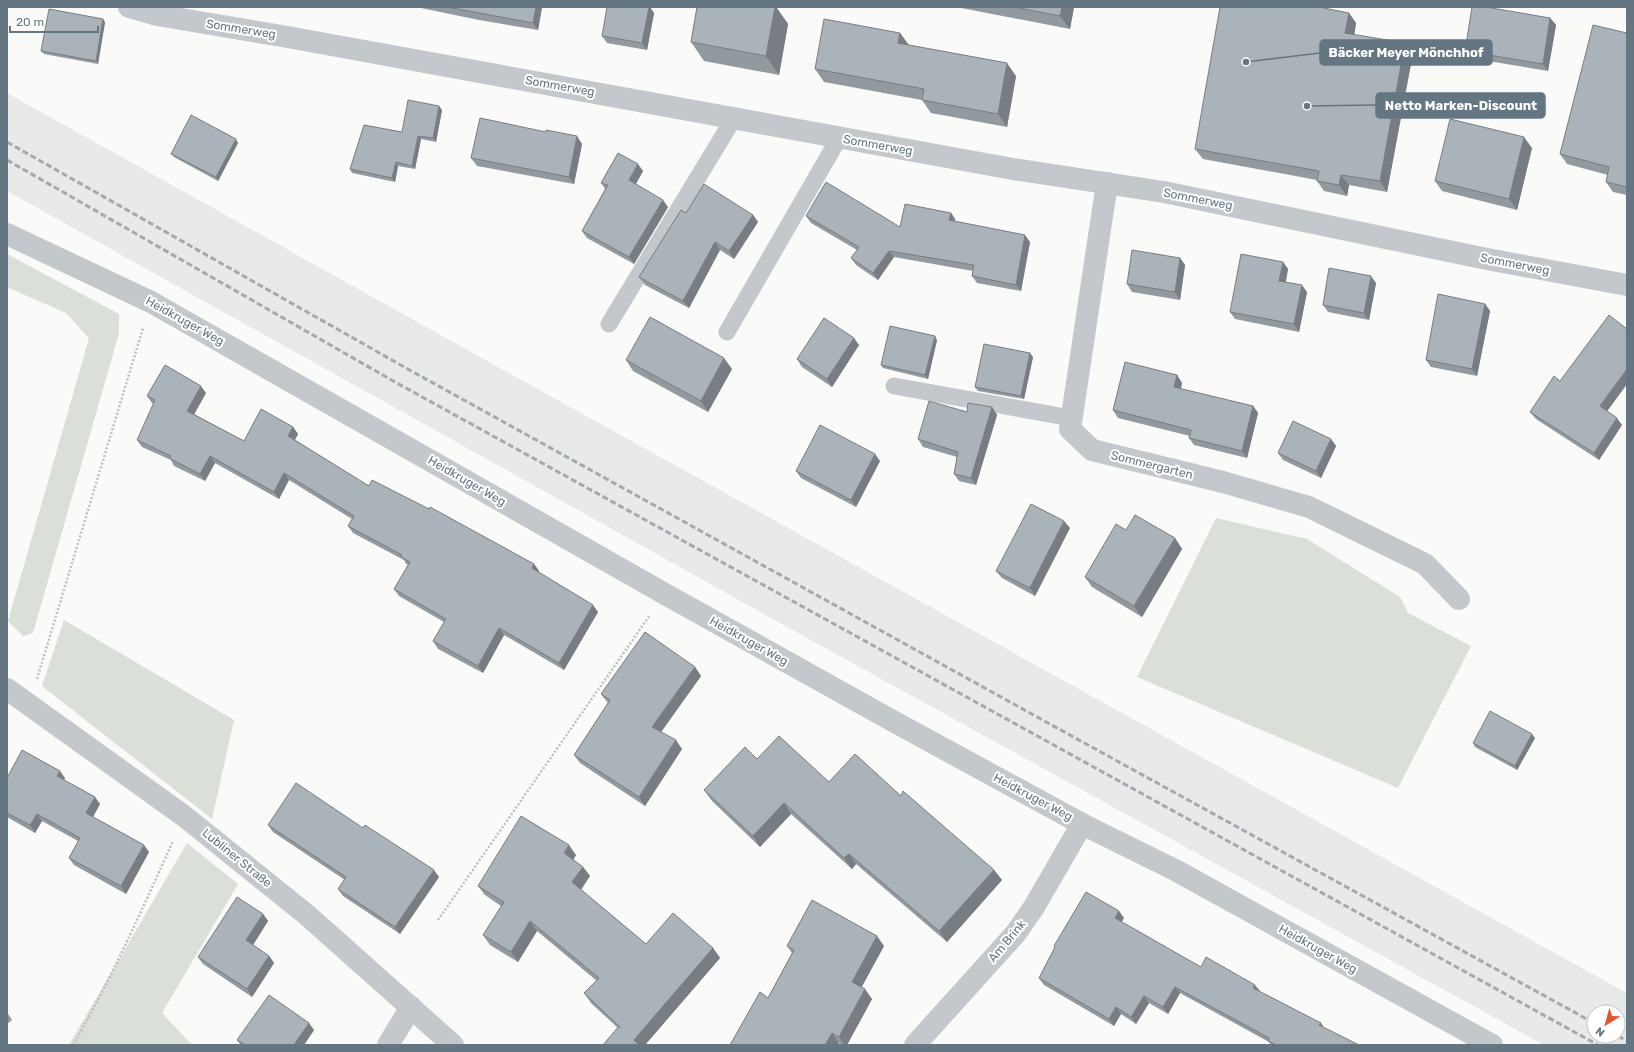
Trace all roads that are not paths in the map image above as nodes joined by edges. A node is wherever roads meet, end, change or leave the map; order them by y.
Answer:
1 (129, 7) edge
2 (734, 118) junction
3 (839, 138) junction
4 (1107, 183) junction
5 (7, 234) edge
6 (1627, 285) edge
7 (609, 324) dead end
8 (727, 332) dead end
9 (894, 386) dead end
10 (1071, 418) junction
11 (1459, 598) dead end
12 (7, 689) edge
13 (1082, 824) junction
14 (411, 1007) junction
15 (388, 1045) edge
16 (453, 1045) edge
17 (915, 1045) edge
18 (1492, 1045) edge

1 - 2 street, Sommerweg
2 - 3 street, Sommerweg
2 - 7 lane
3 - 4 street, Sommerweg
3 - 8 lane
4 - 6 street, Sommerweg
4 - 10 street, Sommergarten
5 - 13 street, Heidkruger Weg
9 - 10 lane
10 - 11 street, Sommergarten
12 - 14 street, Lubliner Straße
13 - 17 street, Am Brink
13 - 18 street, Heidkruger Weg
14 - 15 street
14 - 16 street, Lubliner Straße

